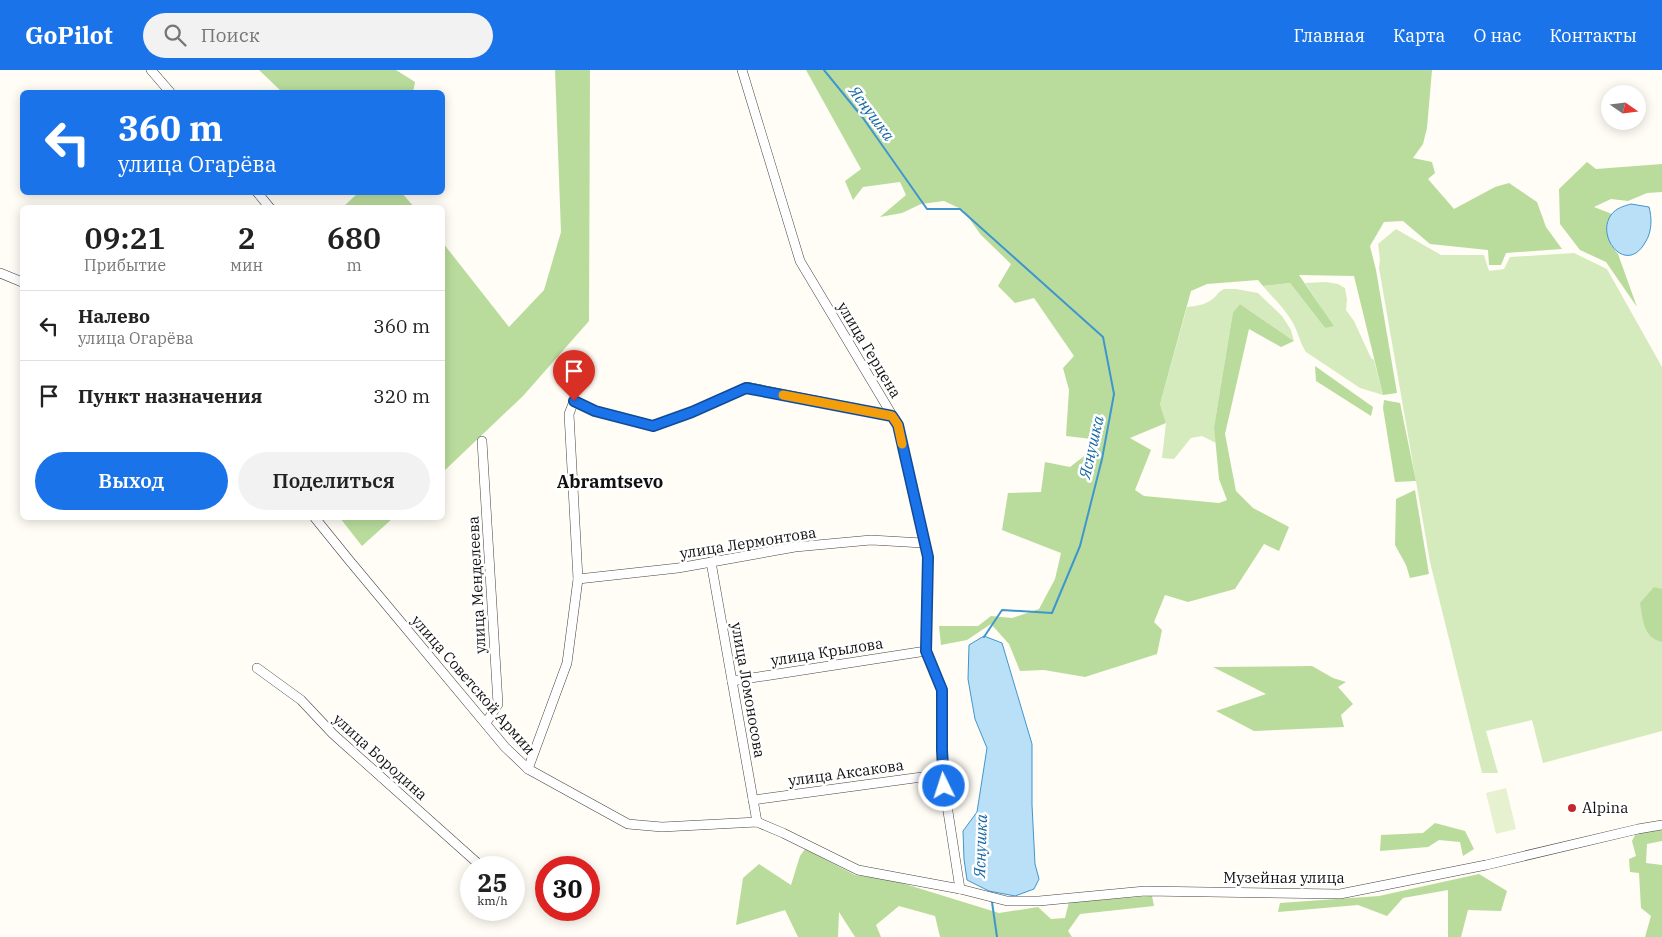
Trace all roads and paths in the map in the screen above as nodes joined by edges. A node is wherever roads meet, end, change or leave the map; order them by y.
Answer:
1 (151, 70) edge
2 (742, 70) edge
3 (168, 90) edge
4 (259, 195) edge
5 (268, 205) edge
6 (0, 273) edge
7 (20, 281) edge
8 (892, 416) junction
9 (482, 441) dead end
10 (318, 520) edge
11 (923, 543) junction
12 (711, 562) junction
13 (578, 579) junction
14 (926, 651) junction
15 (257, 668) dead end
16 (732, 681) junction
17 (486, 723) junction
18 (528, 769) junction
19 (944, 774) junction
20 (753, 800) junction
21 (757, 822) junction
22 (1662, 825) edge
23 (469, 856) edge
24 (960, 889) junction

1 - 3 street
2 - 8 street, улица Герцена
4 - 5 street
6 - 7 street
8 - 11 street, улица Герцена
8 - 13 street
9 - 17 street, улица Менделеева
10 - 17 street, улица Советской Армии
11 - 12 street, улица Лермонтова
11 - 14 street, улица Герцена
12 - 13 street, улица Лермонтова
12 - 16 street, улица Ломоносова
13 - 18 street
14 - 16 street, улица Крылова
14 - 19 street, улица Герцена
15 - 23 street, улица Бородина
16 - 20 street, улица Ломоносова
17 - 18 street, улица Советской Армии
18 - 21 street, улица Советской Армии
19 - 20 street, улица Аксакова
19 - 24 street, улица Герцена
20 - 21 street, улица Ломоносова
21 - 24 street, улица Советской Армии
22 - 24 street, Музейная улица

